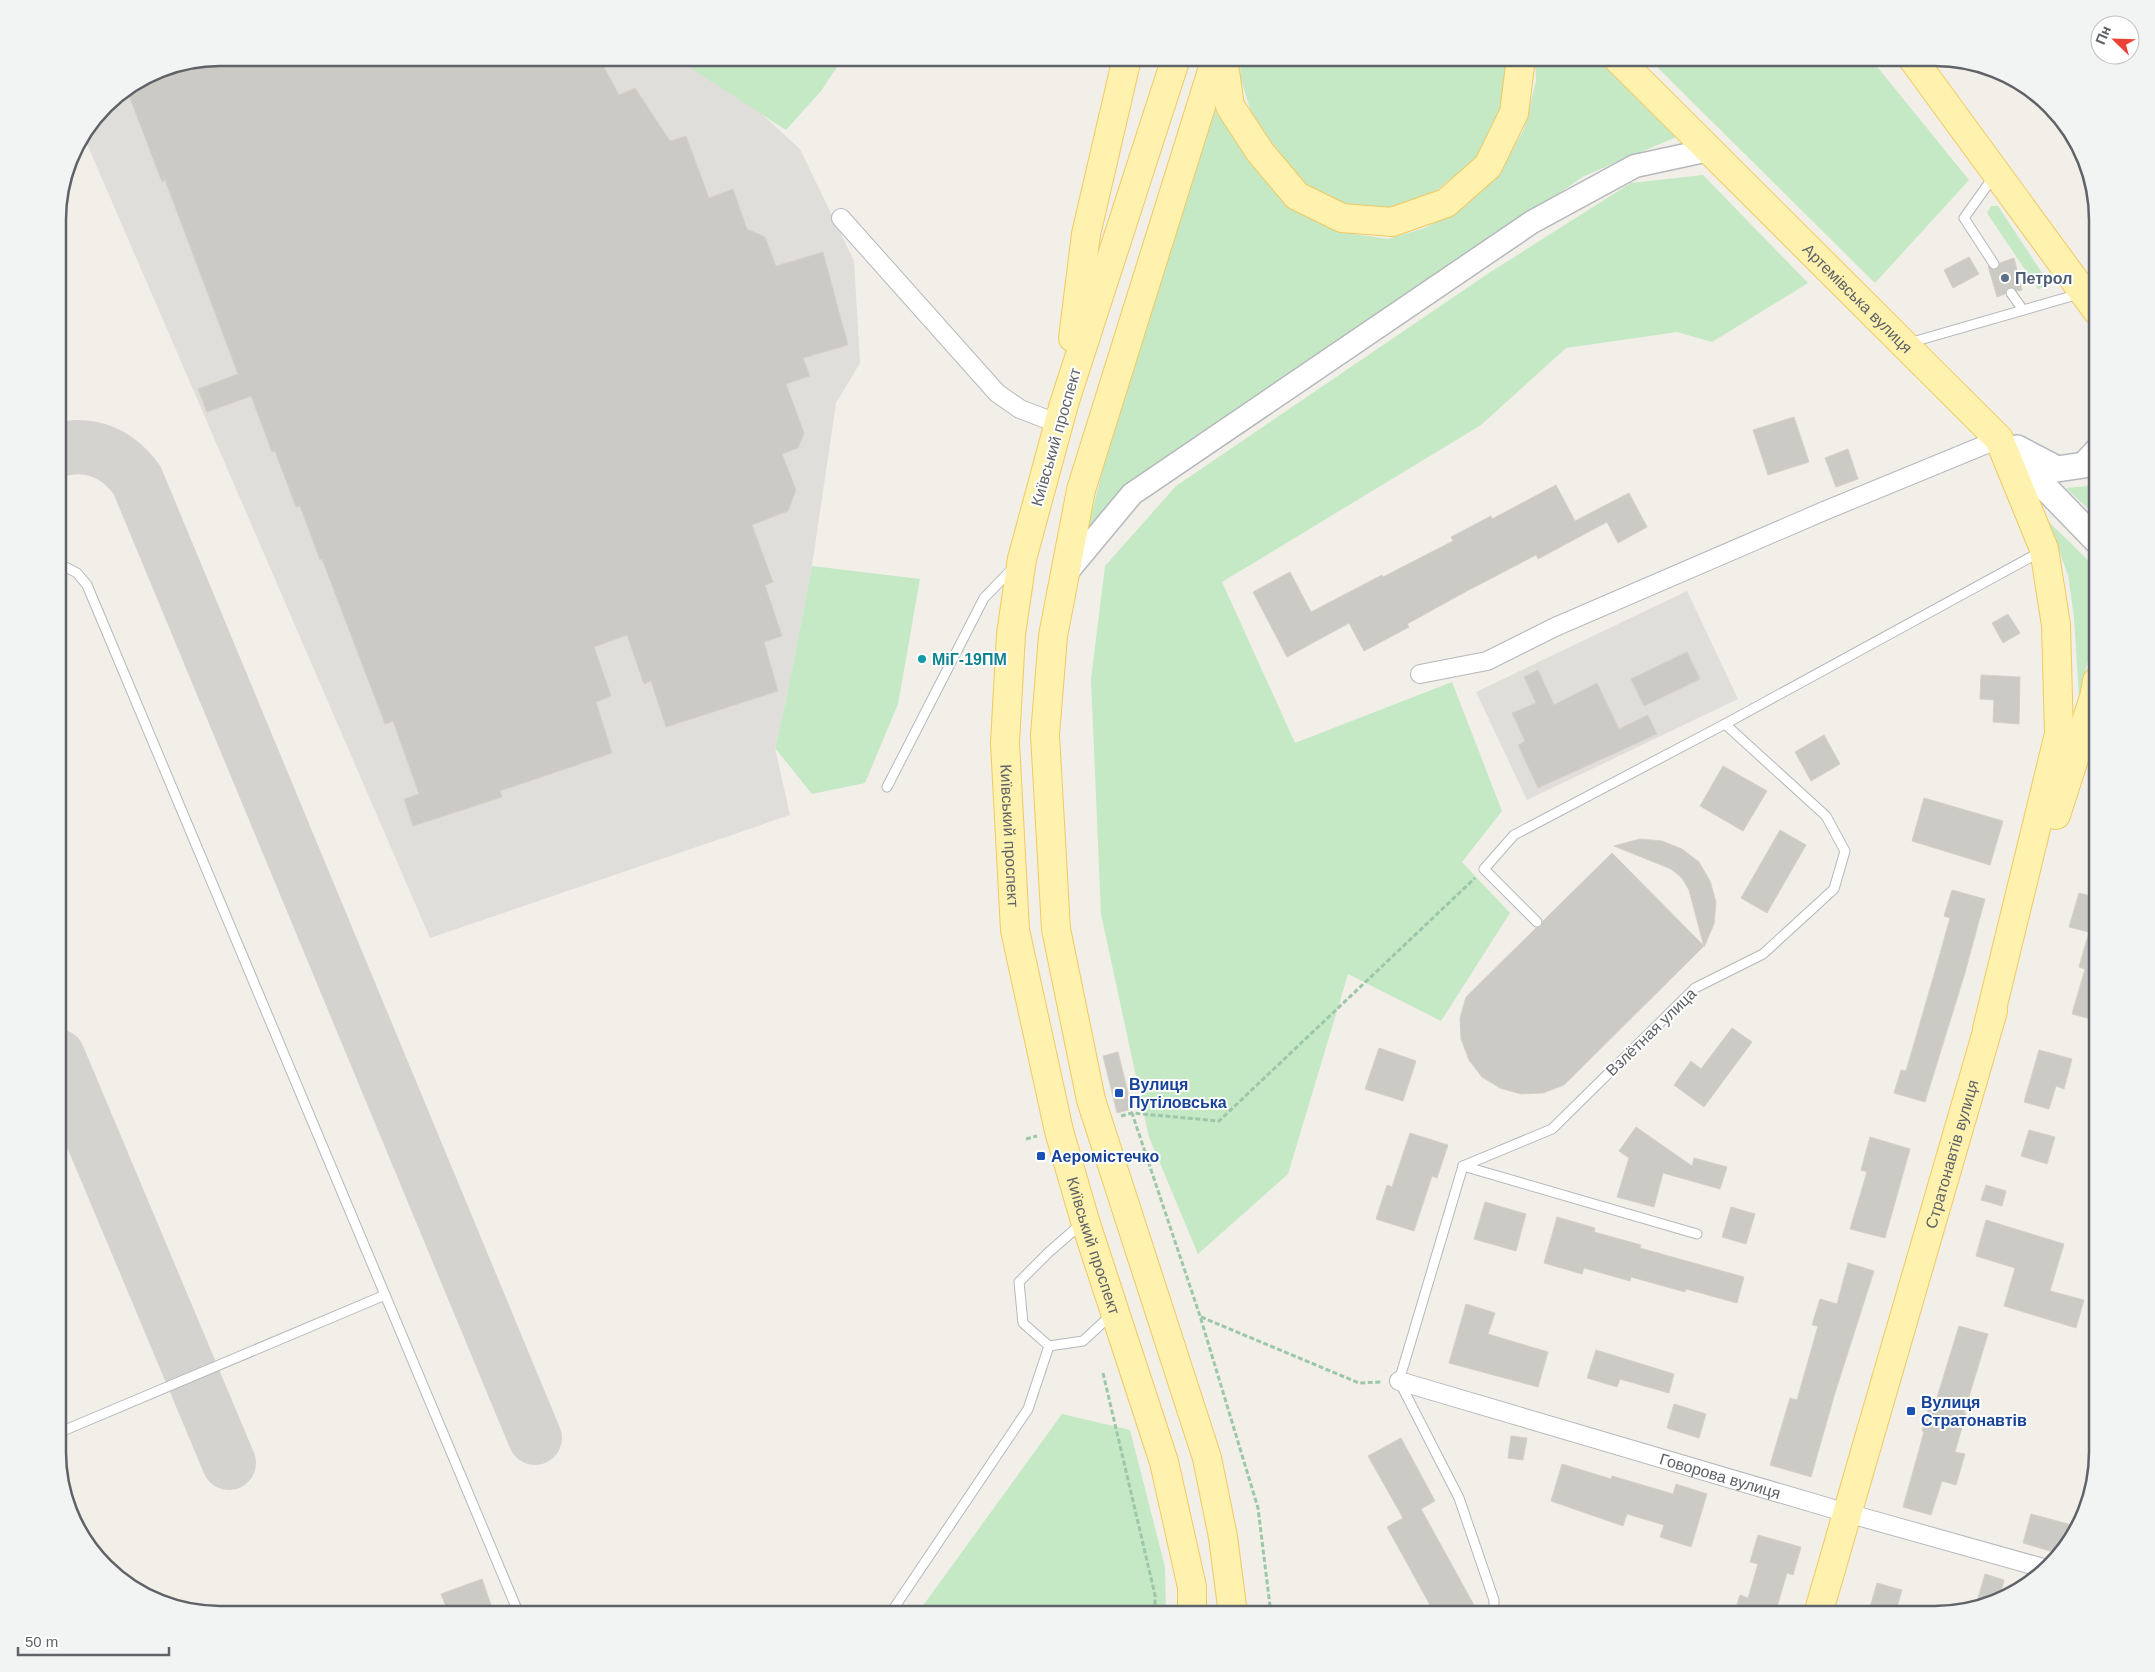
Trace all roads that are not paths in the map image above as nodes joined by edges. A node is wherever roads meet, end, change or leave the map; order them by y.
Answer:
1 (1125, 66) edge
2 (1173, 66) edge
3 (1213, 66) edge
4 (1224, 66) edge
5 (1520, 66) edge
6 (1625, 66) edge
7 (1918, 66) edge
8 (1709, 150) junction
9 (1998, 172) junction
10 (841, 218) dead end
11 (1994, 264) dead end
12 (2011, 293) dead end
13 (2089, 299) edge
14 (2089, 302) edge
15 (2023, 310) junction
16 (1902, 345) junction
17 (1062, 414) junction
18 (1999, 439) junction
19 (2089, 460) edge
20 (2089, 532) edge
21 (2044, 549) junction
22 (1022, 559) junction
23 (67, 568) edge
24 (1063, 578) junction
25 (1011, 634) junction
26 (1053, 636) junction
27 (1420, 674) dead end
28 (2089, 711) edge
29 (1725, 724) junction
30 (887, 787) dead end
31 (1537, 922) dead end
32 (1987, 1029) junction
33 (1463, 1166) junction
34 (1127, 1208) junction
35 (1085, 1221) junction
36 (1696, 1234) dead end
37 (1152, 1284) junction
38 (385, 1295) junction
39 (1115, 1311) junction
40 (1050, 1346) junction
41 (1399, 1381) junction
42 (67, 1429) edge
43 (1847, 1513) junction
44 (2038, 1566) edge
45 (516, 1606) edge
46 (895, 1606) edge
47 (1192, 1606) edge
48 (1231, 1606) edge
49 (1494, 1606) edge
50 (1820, 1606) edge

1 - 17 main road
2 - 17 main road, Київський проспект
3 - 24 main road
4 - 5 main road
6 - 8 main road, Артемівська вулиця
7 - 9 main road
8 - 16 main road, Артемівська вулиця
8 - 24 street
9 - 11 lane
9 - 13 main road
10 - 17 street
12 - 15 lane
14 - 15 lane
15 - 16 lane
16 - 18 main road, Артемівська вулиця
17 - 22 main road, Київський проспект
18 - 19 main road
18 - 20 main road, Артемівська вулиця
18 - 21 main road
18 - 27 street
21 - 29 lane
21 - 32 main road
22 - 24 main road
22 - 25 main road, Київський проспект
22 - 30 lane
23 - 38 lane
24 - 26 main road
25 - 26 main road
25 - 35 main road, Київський проспект
26 - 34 main road
28 - 32 main road, Стратонавтів вулиця
29 - 31 lane
29 - 33 lane, Взлётная улица
32 - 43 main road, Стратонавтів вулиця
33 - 36 lane
33 - 41 lane
34 - 35 main road
34 - 37 main road
35 - 39 main road, Київський проспект
35 - 40 lane
37 - 39 main road
37 - 48 main road
38 - 42 lane
38 - 45 lane
39 - 40 lane
39 - 47 main road, Київський проспект
40 - 46 lane
41 - 43 street, Говорова вулиця
41 - 49 lane
43 - 44 street, Говорова вулиця
43 - 50 main road, Стратонавтів вулиця

